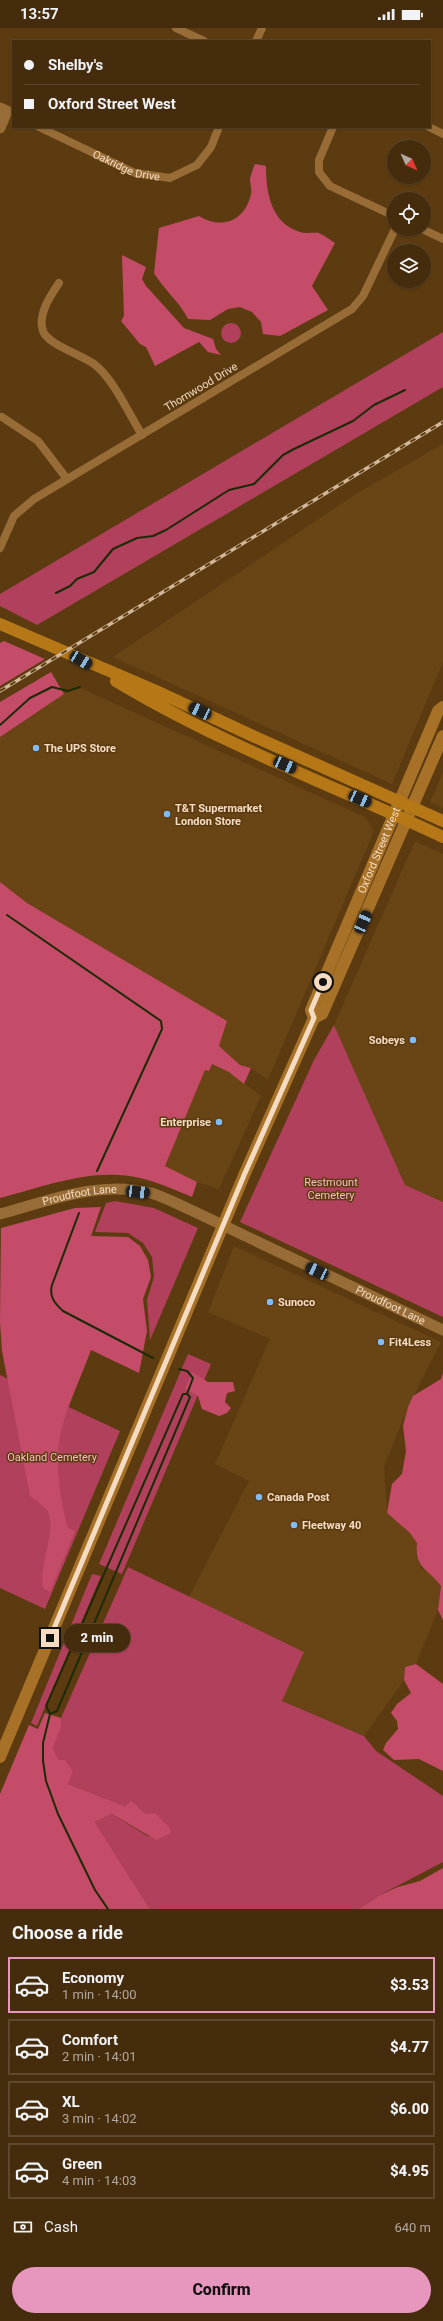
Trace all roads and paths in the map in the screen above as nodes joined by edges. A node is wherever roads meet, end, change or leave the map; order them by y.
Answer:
1 (176, 28) edge
2 (262, 28) edge
3 (202, 40) edge
4 (256, 40) edge
5 (7, 111) edge
6 (0, 128) edge
7 (42, 128) edge
8 (219, 128) edge
9 (333, 128) edge
10 (431, 128) edge
11 (443, 134) edge
12 (387, 213) edge
13 (431, 233) edge
14 (392, 236) edge
15 (443, 238) edge
16 (59, 283) dead end
17 (2, 417) dead end
18 (142, 435) junction
19 (67, 479) junction
20 (2, 536) edge
21 (0, 548) edge
22 (0, 624) edge
23 (81, 660) junction
24 (443, 707) edge
25 (443, 736) edge
26 (400, 801) junction
27 (413, 806) junction
28 (395, 814) junction
29 (407, 820) junction
30 (443, 821) edge
31 (443, 836) edge
32 (314, 1018) junction
33 (0, 1214) edge
34 (223, 1226) junction
35 (443, 1330) edge
36 (0, 1757) edge

1 - 3 street
2 - 4 street
5 - 6 street
7 - 8 street, Oakridge Drive
9 - 12 street
10 - 11 street
13 - 15 street
14 - 18 street, Thornwood Drive
16 - 18 street
17 - 19 street
18 - 19 street, Thornwood Drive
19 - 20 street, Thornwood Drive
20 - 21 street, Thornwood Drive
22 - 23 main road
23 - 26 main road
23 - 28 main road
24 - 26 main road, Oxford Street West
25 - 27 main road, Oxford Street West
26 - 27 main road
26 - 28 main road, Oxford Street West
27 - 29 main road, Oxford Street West
27 - 30 main road
28 - 29 main road
28 - 32 main road, Oxford Street West
29 - 31 main road
29 - 32 main road, Oxford Street West
32 - 34 main road, Oxford Street West
33 - 34 street, Proudfoot Lane
34 - 35 street, Proudfoot Lane
34 - 36 main road, Oxford Street West

